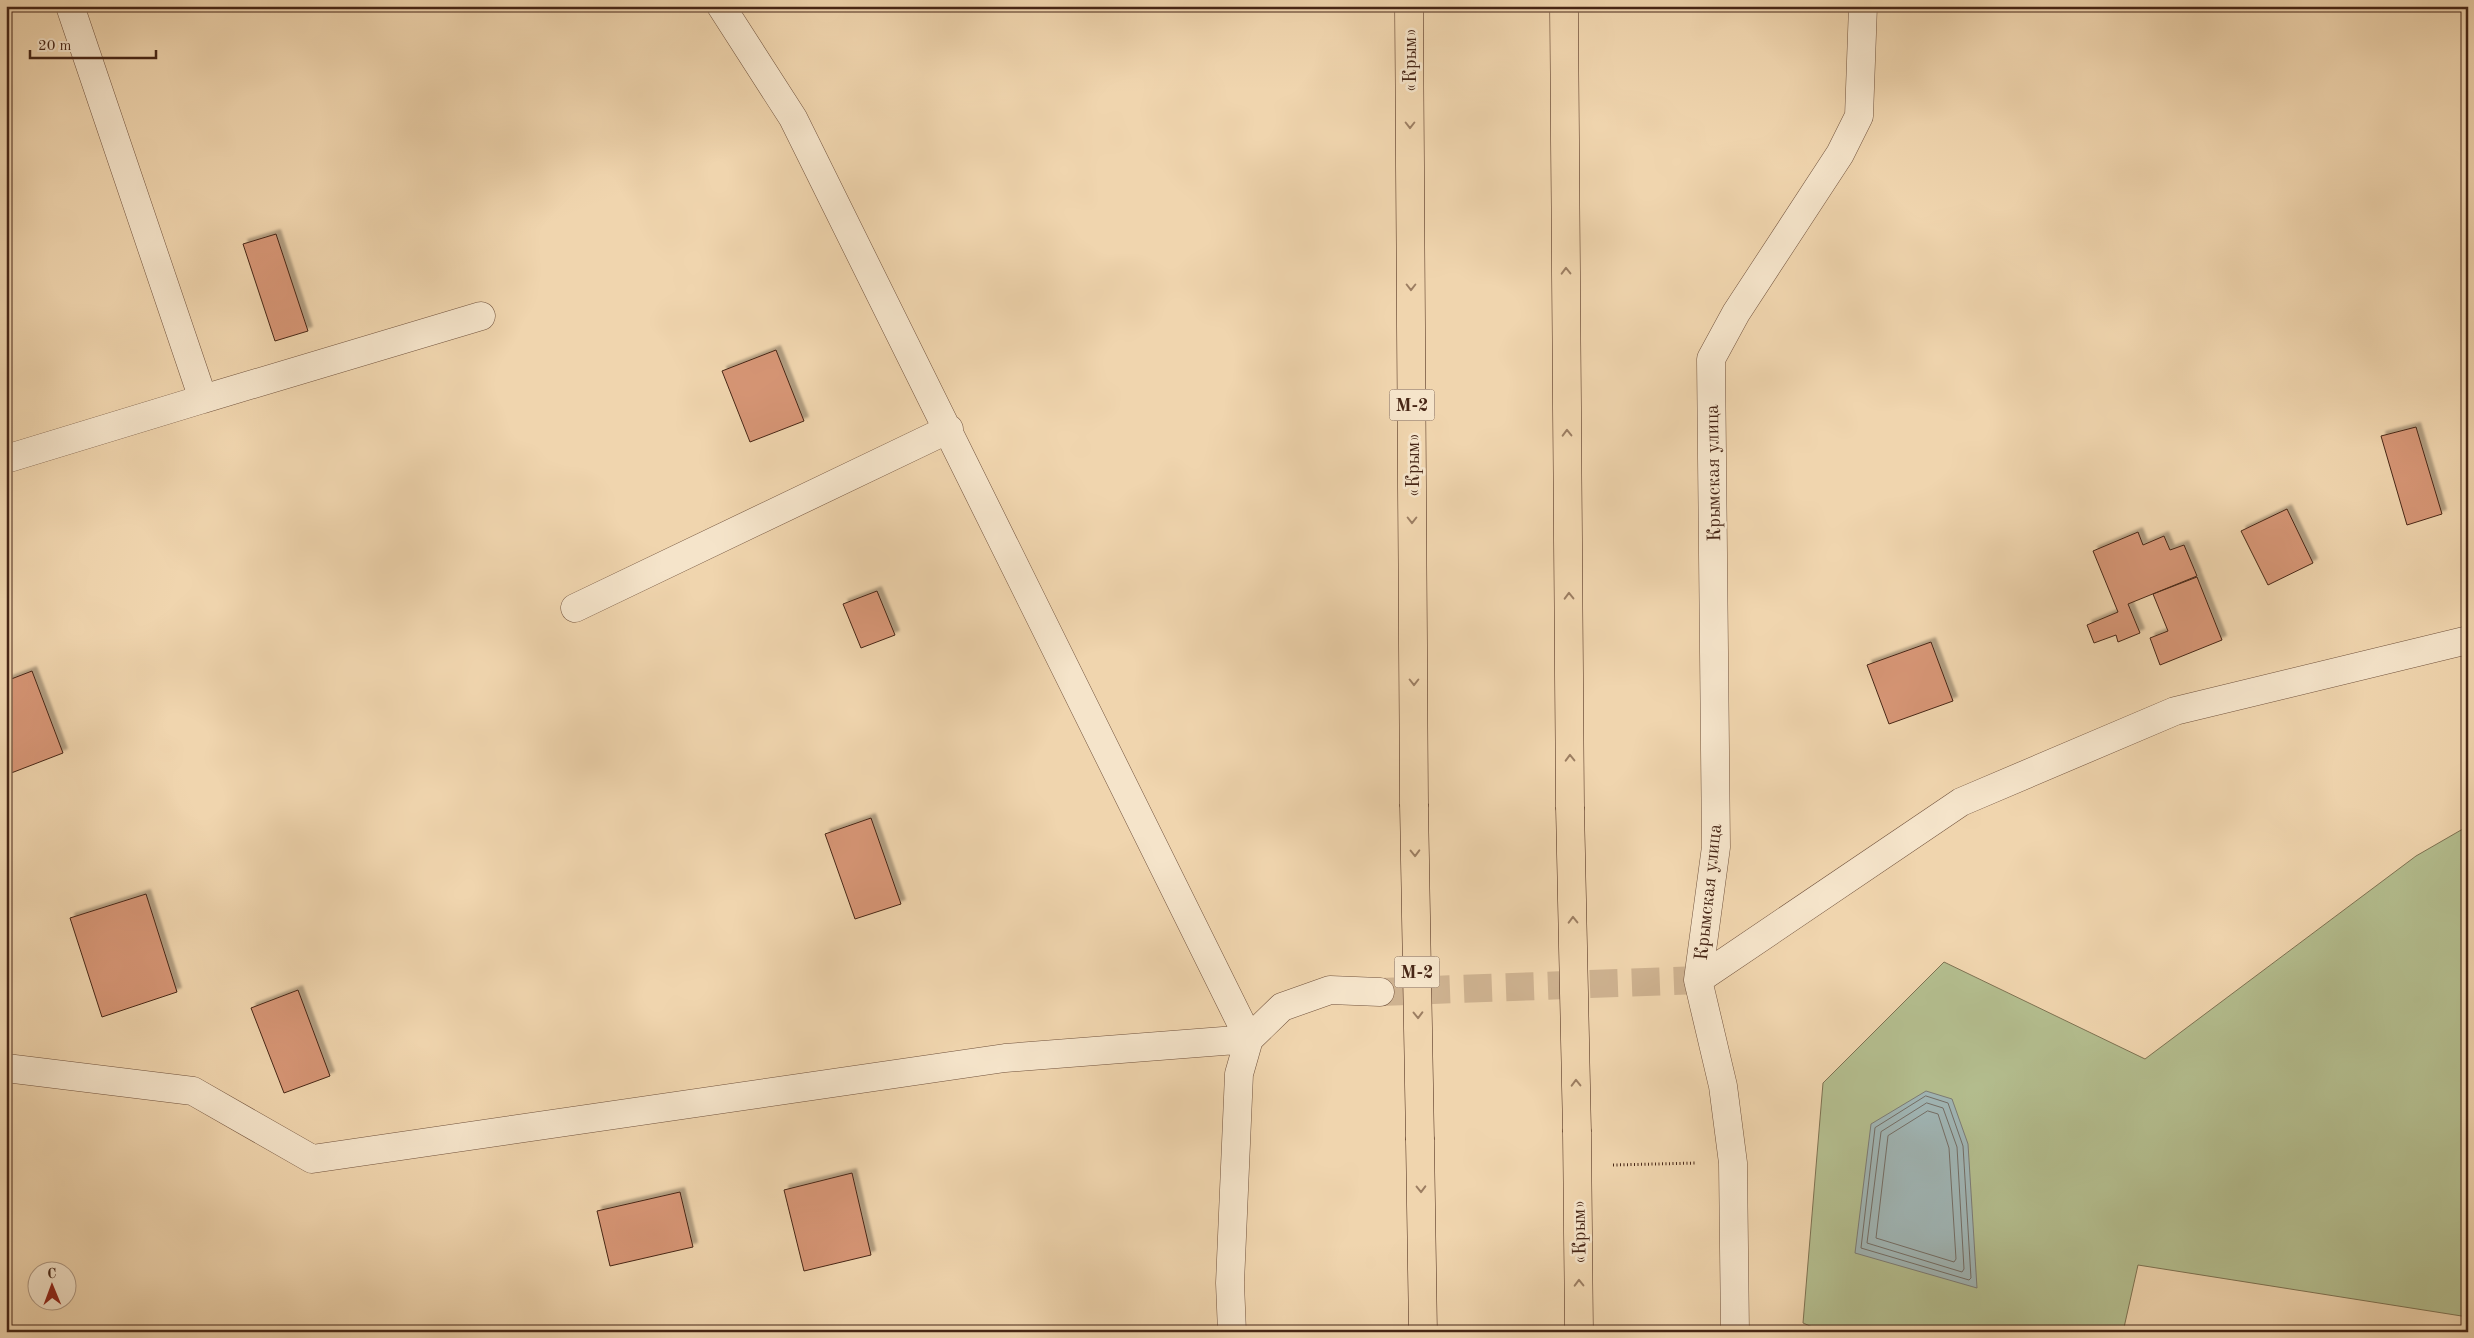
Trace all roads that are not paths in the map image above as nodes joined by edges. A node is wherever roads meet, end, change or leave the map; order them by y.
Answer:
1 (70, 6) edge
2 (721, 6) edge
3 (1409, 6) edge
4 (1863, 6) edge
5 (1564, 18) edge
6 (481, 316) dead end
7 (202, 399) junction
8 (949, 429) junction
9 (6, 459) edge
10 (575, 608) dead end
11 (2468, 640) edge
12 (1698, 980) junction
13 (1380, 992) tunnel mouth
14 (1249, 1039) junction
15 (6, 1068) edge
16 (1232, 1332) edge
17 (1422, 1332) edge
18 (1579, 1332) edge
19 (1735, 1332) edge

1 - 7 street
2 - 8 street
3 -> 17 highway, «Крым» / М-2, bridge
4 - 12 street, Крымская улица
18 -> 5 highway, «Крым», bridge
6 - 7 street
7 - 9 street
8 - 10 street
8 - 14 street
11 - 12 street
12 - 19 street
13 - 14 street
14 - 15 street
14 - 16 street

